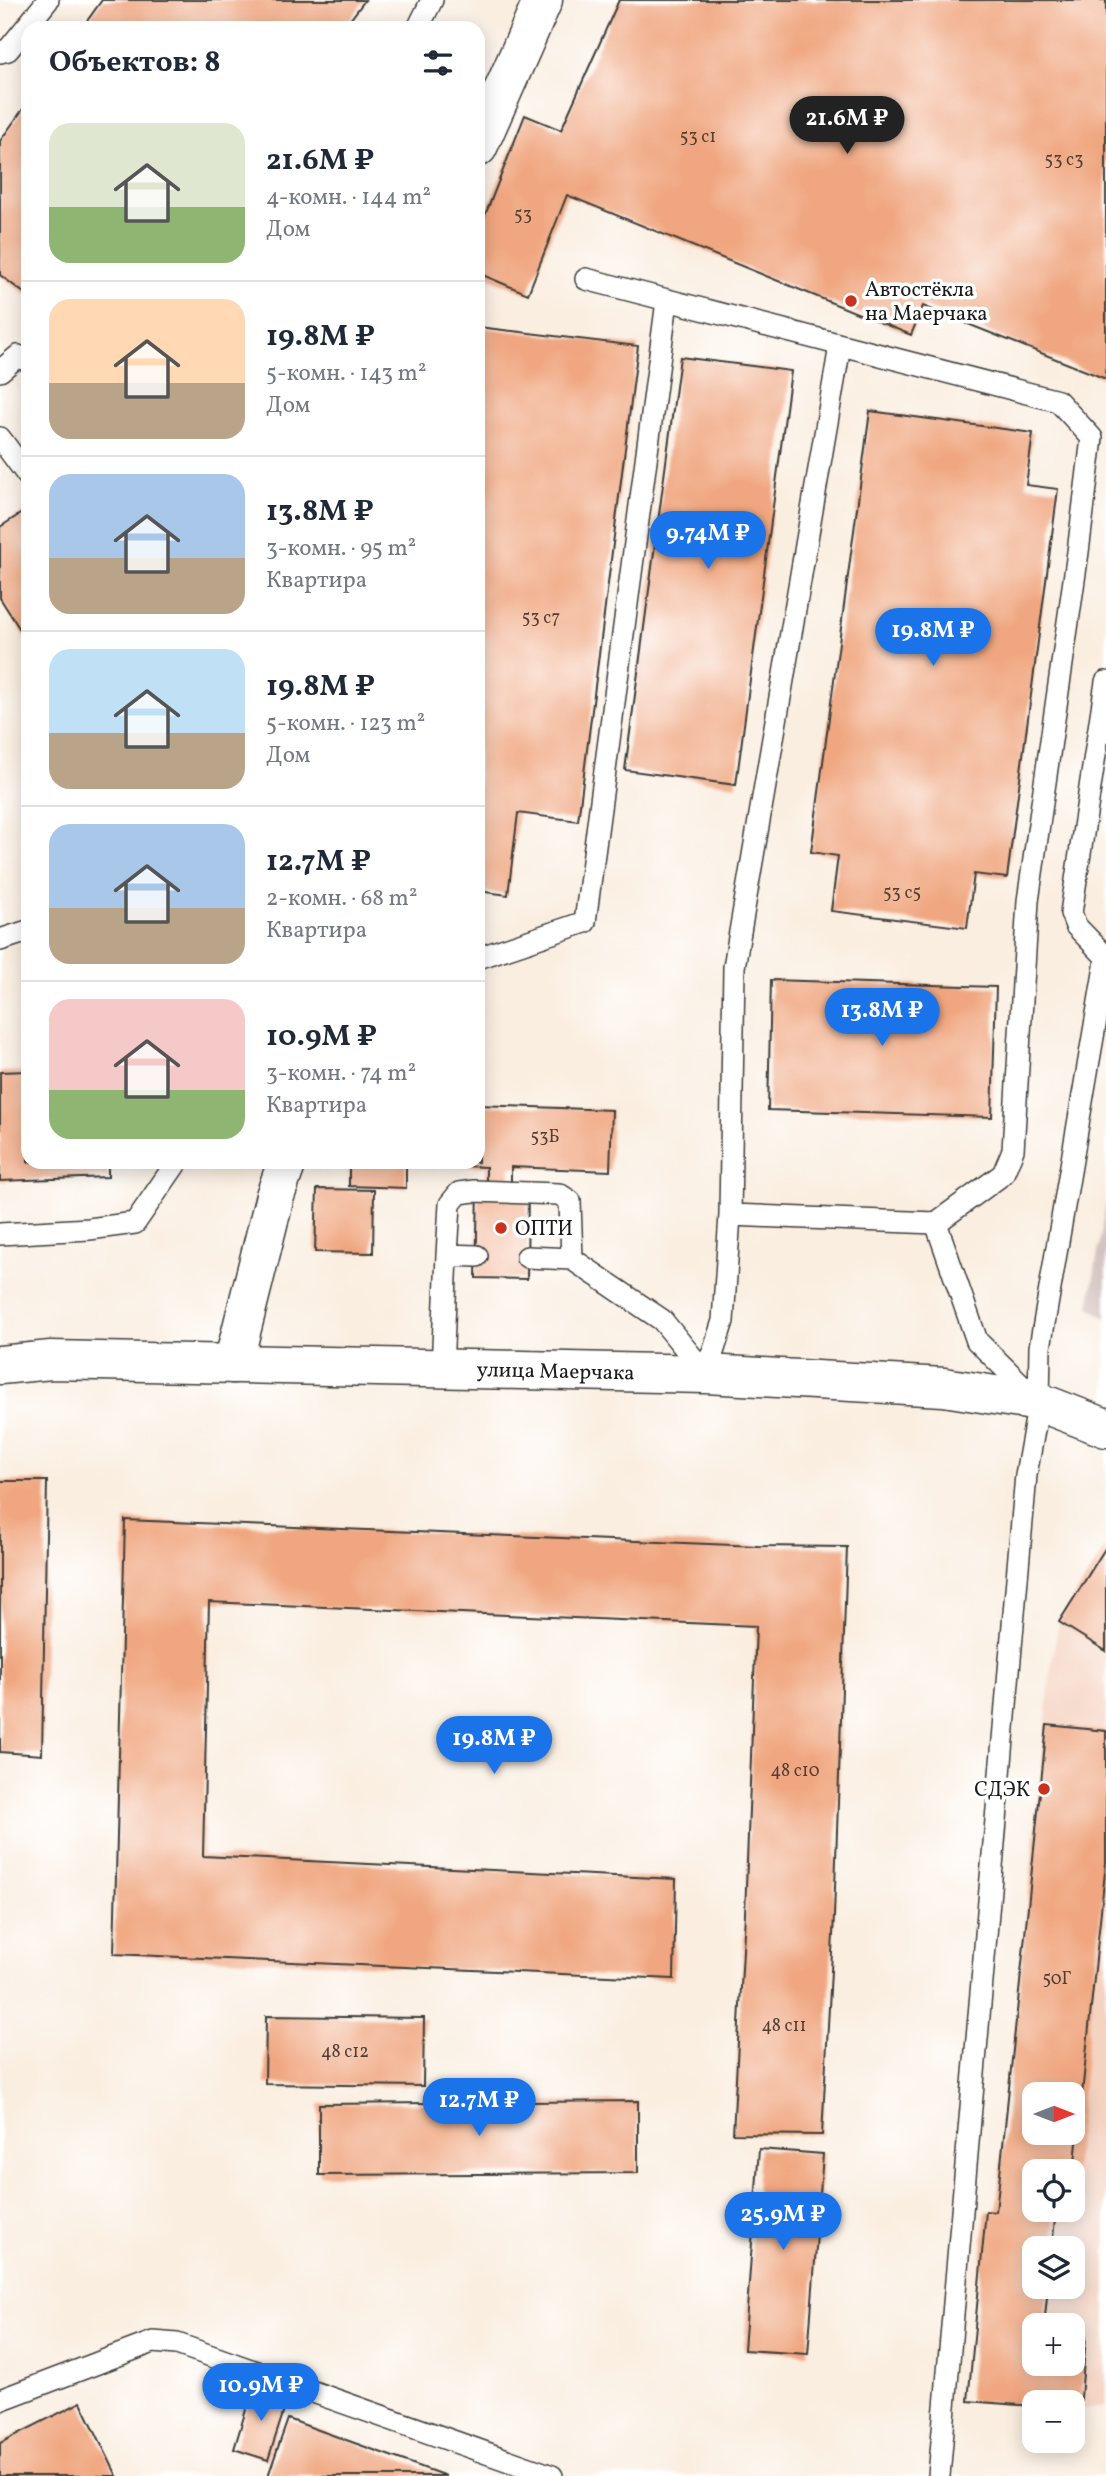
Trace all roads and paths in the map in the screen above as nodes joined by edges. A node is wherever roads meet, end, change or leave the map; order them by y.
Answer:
1 (48, 0) edge
2 (432, 0) edge
3 (543, 0) edge
4 (31, 21) edge
5 (422, 21) edge
6 (21, 34) edge
7 (0, 52) edge
8 (485, 131) edge
9 (586, 279) dead end
10 (667, 301) junction
11 (840, 346) junction
12 (21, 358) edge
13 (0, 371) edge
14 (1099, 435) edge
15 (0, 438) edge
16 (21, 466) edge
17 (1106, 682) edge
18 (21, 933) edge
19 (0, 940) edge
20 (485, 956) edge
21 (1106, 959) edge
22 (172, 1169) edge
23 (285, 1169) edge
24 (730, 1215) junction
25 (936, 1223) junction
26 (0, 1234) edge
27 (447, 1255) junction
28 (477, 1256) dead end
29 (527, 1257) dead end
30 (572, 1259) junction
31 (0, 1364) edge
32 (233, 1364) junction
33 (442, 1369) junction
34 (706, 1374) junction
35 (1039, 1402) junction
36 (1106, 1428) edge
37 (0, 2400) edge
38 (552, 2476) edge
39 (939, 2476) edge

1 - 4 lane
2 - 5 lane
3 - 8 main road
6 - 7 lane
9 - 10 lane
10 - 11 lane
10 - 20 lane
11 - 14 lane
11 - 24 lane
12 - 13 lane
14 - 25 lane
15 - 16 lane
17 - 21 lane
18 - 19 lane
21 - 35 lane
22 - 26 lane
23 - 32 main road
24 - 25 lane
24 - 34 lane
25 - 35 lane
27 - 28 lane
27 - 30 lane
27 - 33 lane
29 - 30 lane
30 - 34 lane
31 - 32 main road, улица Маерчака
32 - 33 main road, улица Маерчака
33 - 34 main road, улица Маерчака
34 - 35 main road, улица Маерчака
35 - 36 main road, улица Маерчака
35 - 39 lane
37 - 38 lane

